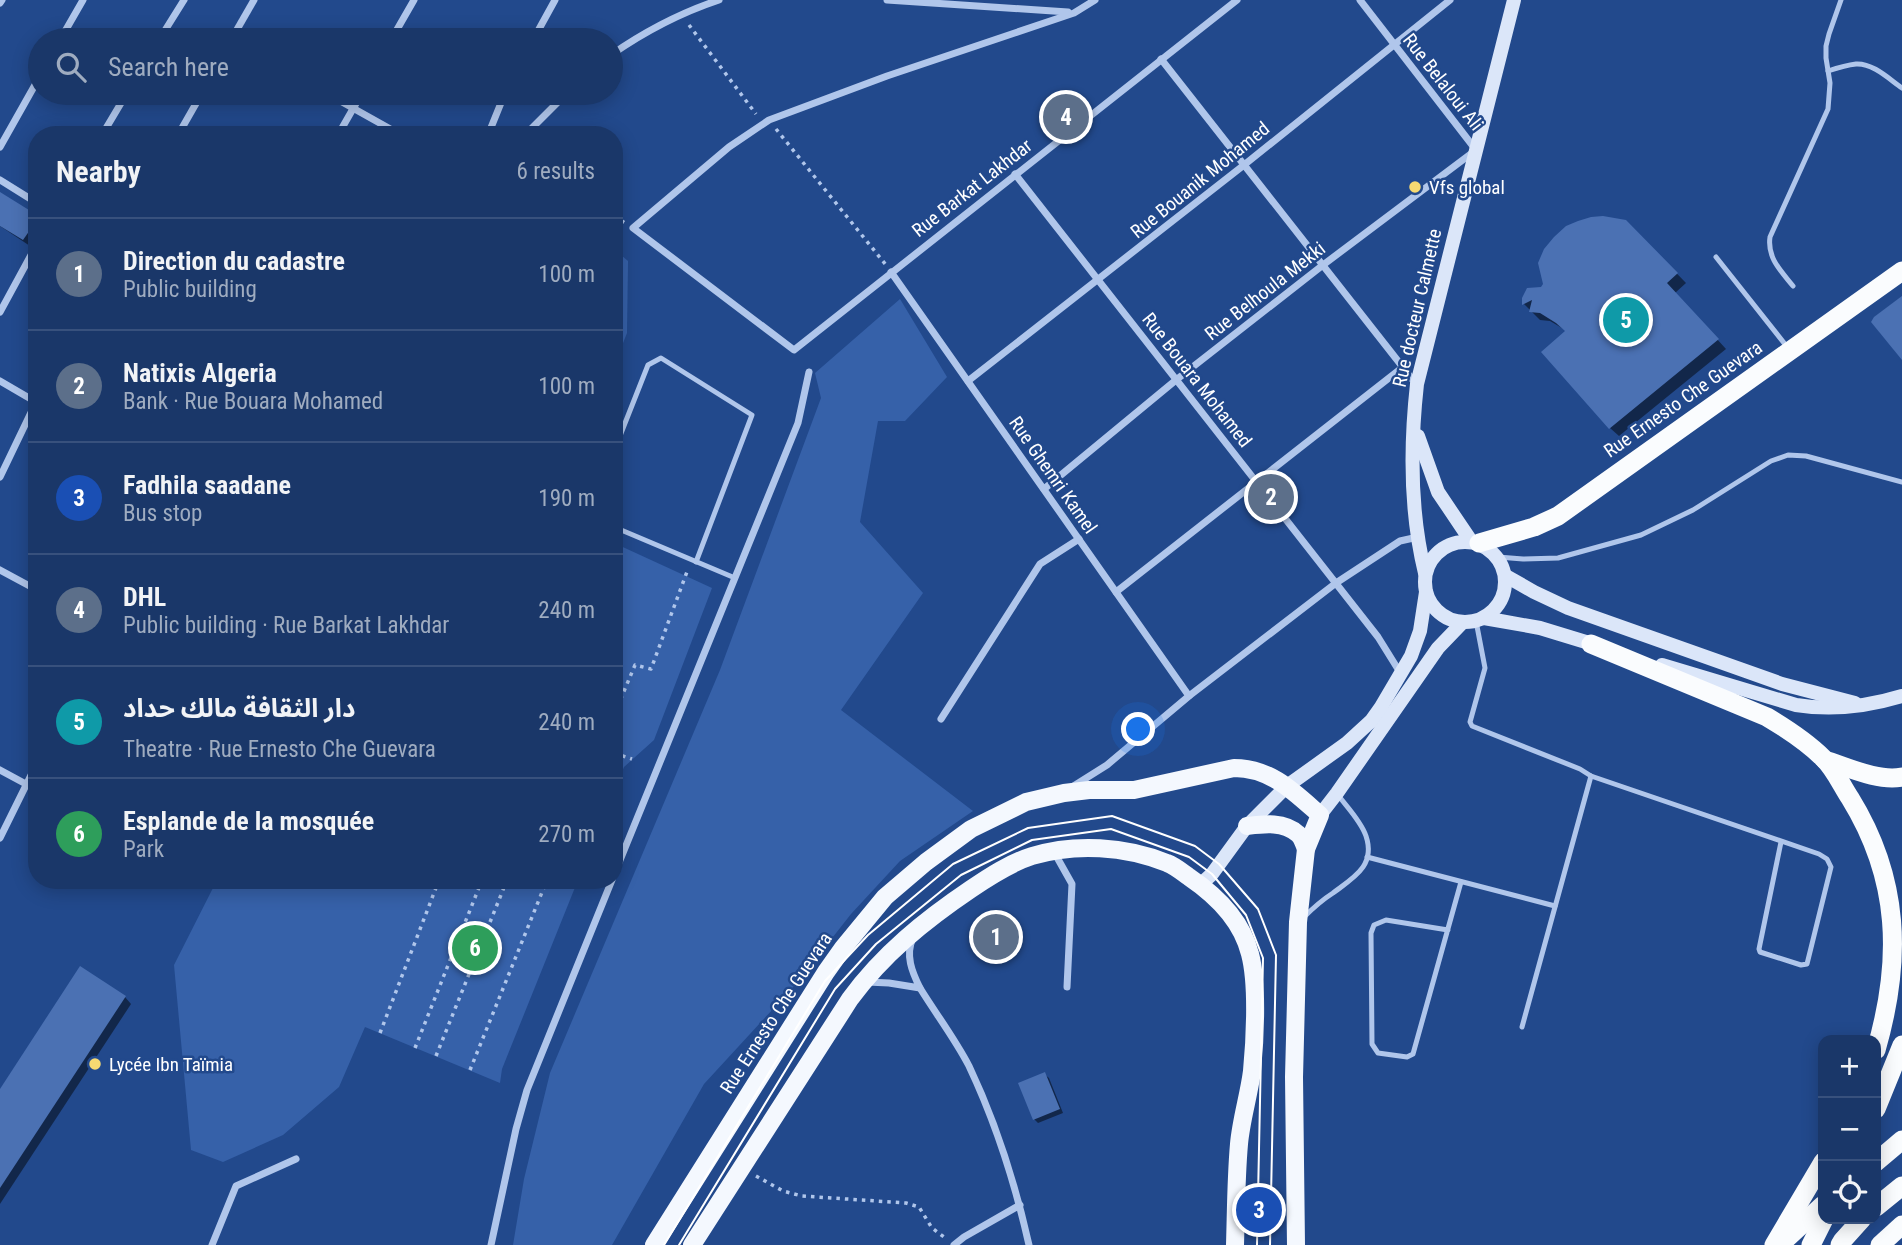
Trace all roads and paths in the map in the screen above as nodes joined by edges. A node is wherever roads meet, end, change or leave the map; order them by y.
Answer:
1 (83, 0) edge
2 (184, 0) edge
3 (254, 0) edge
4 (414, 0) edge
5 (555, 0) edge
6 (719, 0) edge
7 (887, 0) edge
8 (1095, 0) edge
9 (1237, 0) edge
10 (1360, 0) edge
11 (1450, 0) edge
12 (1514, 0) edge
13 (1841, 0) edge
14 (1074, 13) junction
15 (681, 15) junction
16 (67, 28) edge
17 (166, 28) edge
18 (239, 28) edge
19 (398, 28) edge
20 (540, 28) edge
21 (1394, 44) junction
22 (623, 47) edge
23 (1161, 59) junction
24 (1828, 71) junction
25 (1902, 88) edge
26 (28, 97) edge
27 (120, 105) edge
28 (195, 105) edge
29 (348, 105) edge
30 (355, 105) edge
31 (500, 105) edge
32 (555, 105) edge
33 (353, 108) junction
34 (766, 122) junction
35 (107, 126) edge
36 (183, 126) edge
37 (343, 126) edge
38 (385, 126) edge
39 (492, 126) edge
40 (534, 126) edge
41 (0, 147) edge
42 (1476, 150) junction
43 (1244, 165) junction
44 (1015, 174) junction
45 (0, 180) edge
46 (28, 197) edge
47 (1716, 257) dead end
48 (28, 261) edge
49 (1323, 265) junction
50 (1902, 271) edge
51 (891, 272) junction
52 (1098, 280) junction
53 (1793, 286) dead end
54 (0, 313) edge
55 (1790, 350) junction
56 (1403, 367) junction
57 (809, 372) dead end
58 (1176, 380) junction
59 (0, 381) edge
60 (968, 381) junction
61 (1417, 384) junction
62 (28, 397) edge
63 (28, 418) edge
64 (1413, 422) junction
65 (623, 428) edge
66 (0, 477) edge
67 (1256, 481) junction
68 (1902, 482) edge
69 (1044, 489) junction
70 (623, 531) edge
71 (1419, 537) junction
72 (1079, 538) junction
73 (1475, 542) junction
74 (1498, 557) junction
75 (694, 561) junction
76 (0, 570) edge
77 (1426, 573) junction
78 (1506, 576) junction
79 (735, 578) junction
80 (1336, 583) junction
81 (28, 585) edge
82 (1116, 592) junction
83 (1426, 592) junction
84 (1474, 620) junction
85 (1591, 644) junction
86 (1401, 674) junction
87 (623, 694) edge
88 (1189, 696) junction
89 (1902, 696) edge
90 (1863, 706) junction
91 (941, 719) dead end
92 (623, 756) edge
93 (632, 759) dead end
94 (1825, 760) junction
95 (0, 770) edge
96 (1591, 776) junction
97 (1902, 777) edge
98 (28, 781) edge
99 (26, 785) junction
100 (1287, 786) junction
101 (1064, 793) junction
102 (1337, 793) junction
103 (1320, 815) junction
104 (1247, 826) junction
105 (0, 838) edge
106 (1781, 842) junction
107 (1306, 849) junction
108 (1054, 851) junction
109 (623, 853) edge
110 (1367, 857) junction
111 (1461, 882) junction
112 (1200, 885) junction
113 (436, 889) edge
114 (478, 889) edge
115 (503, 889) edge
116 (543, 889) edge
117 (608, 889) edge
118 (1555, 906) junction
119 (1298, 922) junction
120 (918, 927) junction
121 (1448, 930) junction
122 (862, 982) junction
123 (1067, 987) dead end
124 (920, 988) junction
125 (1522, 1027) dead end
126 (380, 1033) dead end
127 (1880, 1035) edge
128 (1902, 1045) edge
129 (415, 1048) dead end
130 (436, 1056) dead end
131 (470, 1070) dead end
132 (1880, 1098) edge
133 (1902, 1140) edge
134 (296, 1159) dead end
135 (1877, 1161) edge
136 (741, 1168) junction
137 (1818, 1170) edge
138 (1902, 1186) edge
139 (1881, 1203) edge
140 (1020, 1205) junction
141 (1818, 1210) edge
142 (1822, 1224) edge
143 (1857, 1224) edge
144 (212, 1245) edge
145 (491, 1245) edge
146 (654, 1245) edge
147 (692, 1245) edge
148 (954, 1245) edge
149 (1029, 1245) edge
150 (1235, 1245) edge
151 (1296, 1245) edge
152 (1774, 1245) edge
153 (1780, 1245) edge
154 (1811, 1245) edge
155 (1840, 1245) edge

1 - 16 street
2 - 17 street
3 - 18 street
4 - 19 street
5 - 20 street
6 - 15 street
7 - 14 street
8 - 14 street
9 - 23 street, Rue Barkat Lakhdar
10 - 21 street, Rue Belaloui Ali
11 - 21 street, Rue Bouanik Mohamed
12 - 42 main road, Rue docteur Calmette
13 - 24 lane
14 - 34 street
15 - 22 street
15 - 34 path
21 - 42 street, Rue Belaloui Ali
21 - 43 street, Rue Bouanik Mohamed
23 - 43 street
23 - 44 street, Rue Barkat Lakhdar
24 - 25 lane
24 - 53 lane
26 - 41 street
27 - 35 street
28 - 36 street
29 - 33 street
30 - 33 street
31 - 39 street
32 - 40 street
33 - 37 street
33 - 38 street
34 - 51 path
34 - 51 street, Rue Barkat Lakhdar
42 - 49 street, Rue Belhoula Mekki
42 - 61 main road, Rue docteur Calmette
43 - 49 street
43 - 52 street, Rue Bouanik Mohamed
44 - 51 street, Rue Barkat Lakhdar
44 - 52 street, Rue Bouara Mohamed
45 - 46 street
47 - 55 lane
48 - 54 street
49 - 56 street
49 - 58 street, Rue Belhoula Mekki
50 - 55 highway, Rue Ernesto Che Guevara
51 - 60 street, Rue Ghemri Kamel
52 - 58 street, Rue Bouara Mohamed
52 - 60 street, Rue Bouanik Mohamed
55 - 73 highway, Rue Ernesto Che Guevara
56 - 61 street
56 - 67 street
57 - 79 street
58 - 67 street, Rue Bouara Mohamed
58 - 69 street, Rue Belhoula Mekki
59 - 62 street
60 - 69 street, Rue Ghemri Kamel
61 - 64 main road, Rue docteur Calmette
63 - 66 street
64 - 71 main road, Rue docteur Calmette
64 - 73 main road, Rue docteur Calmette
65 - 75 lane
67 - 80 street, Rue Bouara Mohamed
67 - 82 street
68 - 74 lane
69 - 72 street, Rue Ghemri Kamel
70 - 75 lane
71 - 77 main road, Rue docteur Calmette
71 - 80 street
72 - 82 street, Rue Ghemri Kamel
72 - 91 street
73 - 74 main road
73 - 77 main road
74 - 78 main road
75 - 79 lane
75 - 87 path
76 - 81 street
77 - 83 main road
78 - 84 main road
78 - 90 main road
79 - 109 street
80 - 86 street, Rue Bouara Mohamed
80 - 88 street
82 - 88 street, Rue Ghemri Kamel
83 - 84 main road
83 - 86 main road
84 - 85 main road
84 - 96 lane
84 - 102 main road
85 - 90 main road
85 - 94 highway
86 - 100 main road
88 - 101 street
89 - 90 main road
92 - 93 path
94 - 97 highway
94 - 127 highway
95 - 99 street
96 - 106 lane
96 - 118 lane
98 - 99 street
99 - 105 street
100 - 101 main road, Rue Ernesto Che Guevara
100 - 103 main road, Rue Ernesto Che Guevara
100 - 104 main road
101 - 146 main road, Rue Ernesto Che Guevara
102 - 103 main road
102 - 110 lane
103 - 107 main road
104 - 107 main road
104 - 112 main road
106 - 106 lane
107 - 119 main road
108 - 112 main road
108 - 120 main road
108 - 123 street
110 - 111 lane
110 - 119 lane
111 - 118 lane
111 - 121 lane
112 - 150 main road
113 - 126 path
114 - 129 path
115 - 130 path
116 - 131 path
117 - 145 street
118 - 125 lane
119 - 151 main road
120 - 122 main road
120 - 124 street
121 - 121 lane
122 - 124 street
122 - 136 main road
124 - 140 street
128 - 132 highway
133 - 135 highway
134 - 144 street
136 - 147 main road
136 - 148 path
137 - 152 highway
138 - 139 highway
140 - 148 street
140 - 149 street
141 - 153 highway
142 - 154 highway
143 - 155 highway

